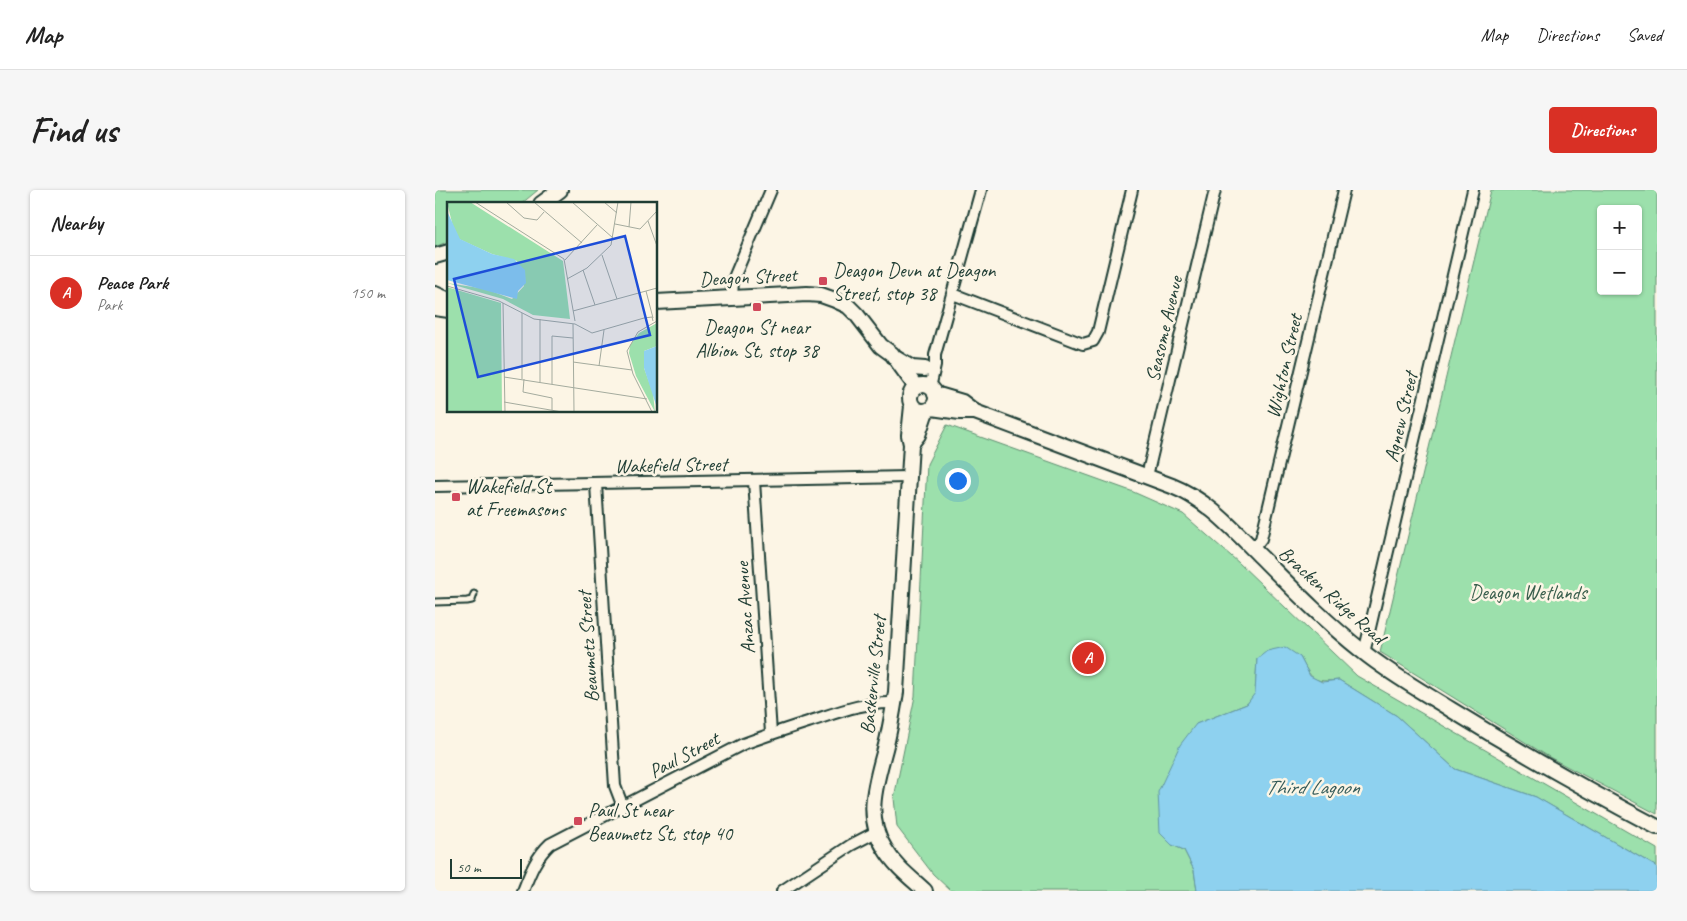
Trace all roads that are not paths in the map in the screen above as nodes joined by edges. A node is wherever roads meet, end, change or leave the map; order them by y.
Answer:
1 (560, 190) edge
2 (771, 190) edge
3 (981, 190) edge
4 (1132, 190) edge
5 (1215, 190) edge
6 (1344, 190) edge
7 (1473, 190) edge
8 (544, 202) edge
9 (435, 294) edge
10 (953, 294) junction
11 (732, 298) junction
12 (447, 299) edge
13 (657, 302) edge
14 (881, 346) junction
15 (935, 355) junction
16 (894, 358) junction
17 (925, 369) junction
18 (922, 397) junction
19 (1147, 476) junction
20 (908, 477) junction
21 (754, 480) junction
22 (596, 484) junction
23 (435, 486) edge
24 (1253, 548) junction
25 (474, 594) dead end
26 (435, 602) edge
27 (1364, 653) junction
28 (894, 703) junction
29 (771, 733) junction
30 (623, 807) junction
31 (1657, 827) edge
32 (876, 832) junction
33 (523, 891) edge
34 (782, 891) edge
35 (925, 891) edge

1 - 8 main road
2 - 11 street
3 - 10 street
4 - 10 street
5 - 19 street, Seasome Avenue
6 - 24 street, Wighton Street
7 - 27 street, Agnew Street
9 - 12 main road
10 - 15 street
11 - 13 main road, Deagon Street
11 - 14 main road, Deagon Street
14 - 16 main road, Deagon Street
14 - 18 main road, Deagon Street
15 - 17 street
15 - 18 street
16 - 17 main road
16 - 18 main road, Deagon Street
17 - 18 street
18 - 19 main road, Bracken Ridge Road
18 - 20 main road, Baskerville Street
19 - 24 main road, Bracken Ridge Road
20 - 21 street, Wakefield Street
20 - 28 main road, Baskerville Street
21 - 22 street, Wakefield Street
21 - 29 street, Anzac Avenue
22 - 23 street, Wakefield Street
22 - 30 street, Beaumetz Street
24 - 27 main road, Bracken Ridge Road
25 - 26 lane
27 - 31 main road, Bracken Ridge Road
28 - 29 street, Paul Street
28 - 32 main road, Baskerville Street
29 - 30 street, Paul Street
30 - 33 street, Paul Street
32 - 34 street
32 - 35 main road, Baskerville Street

